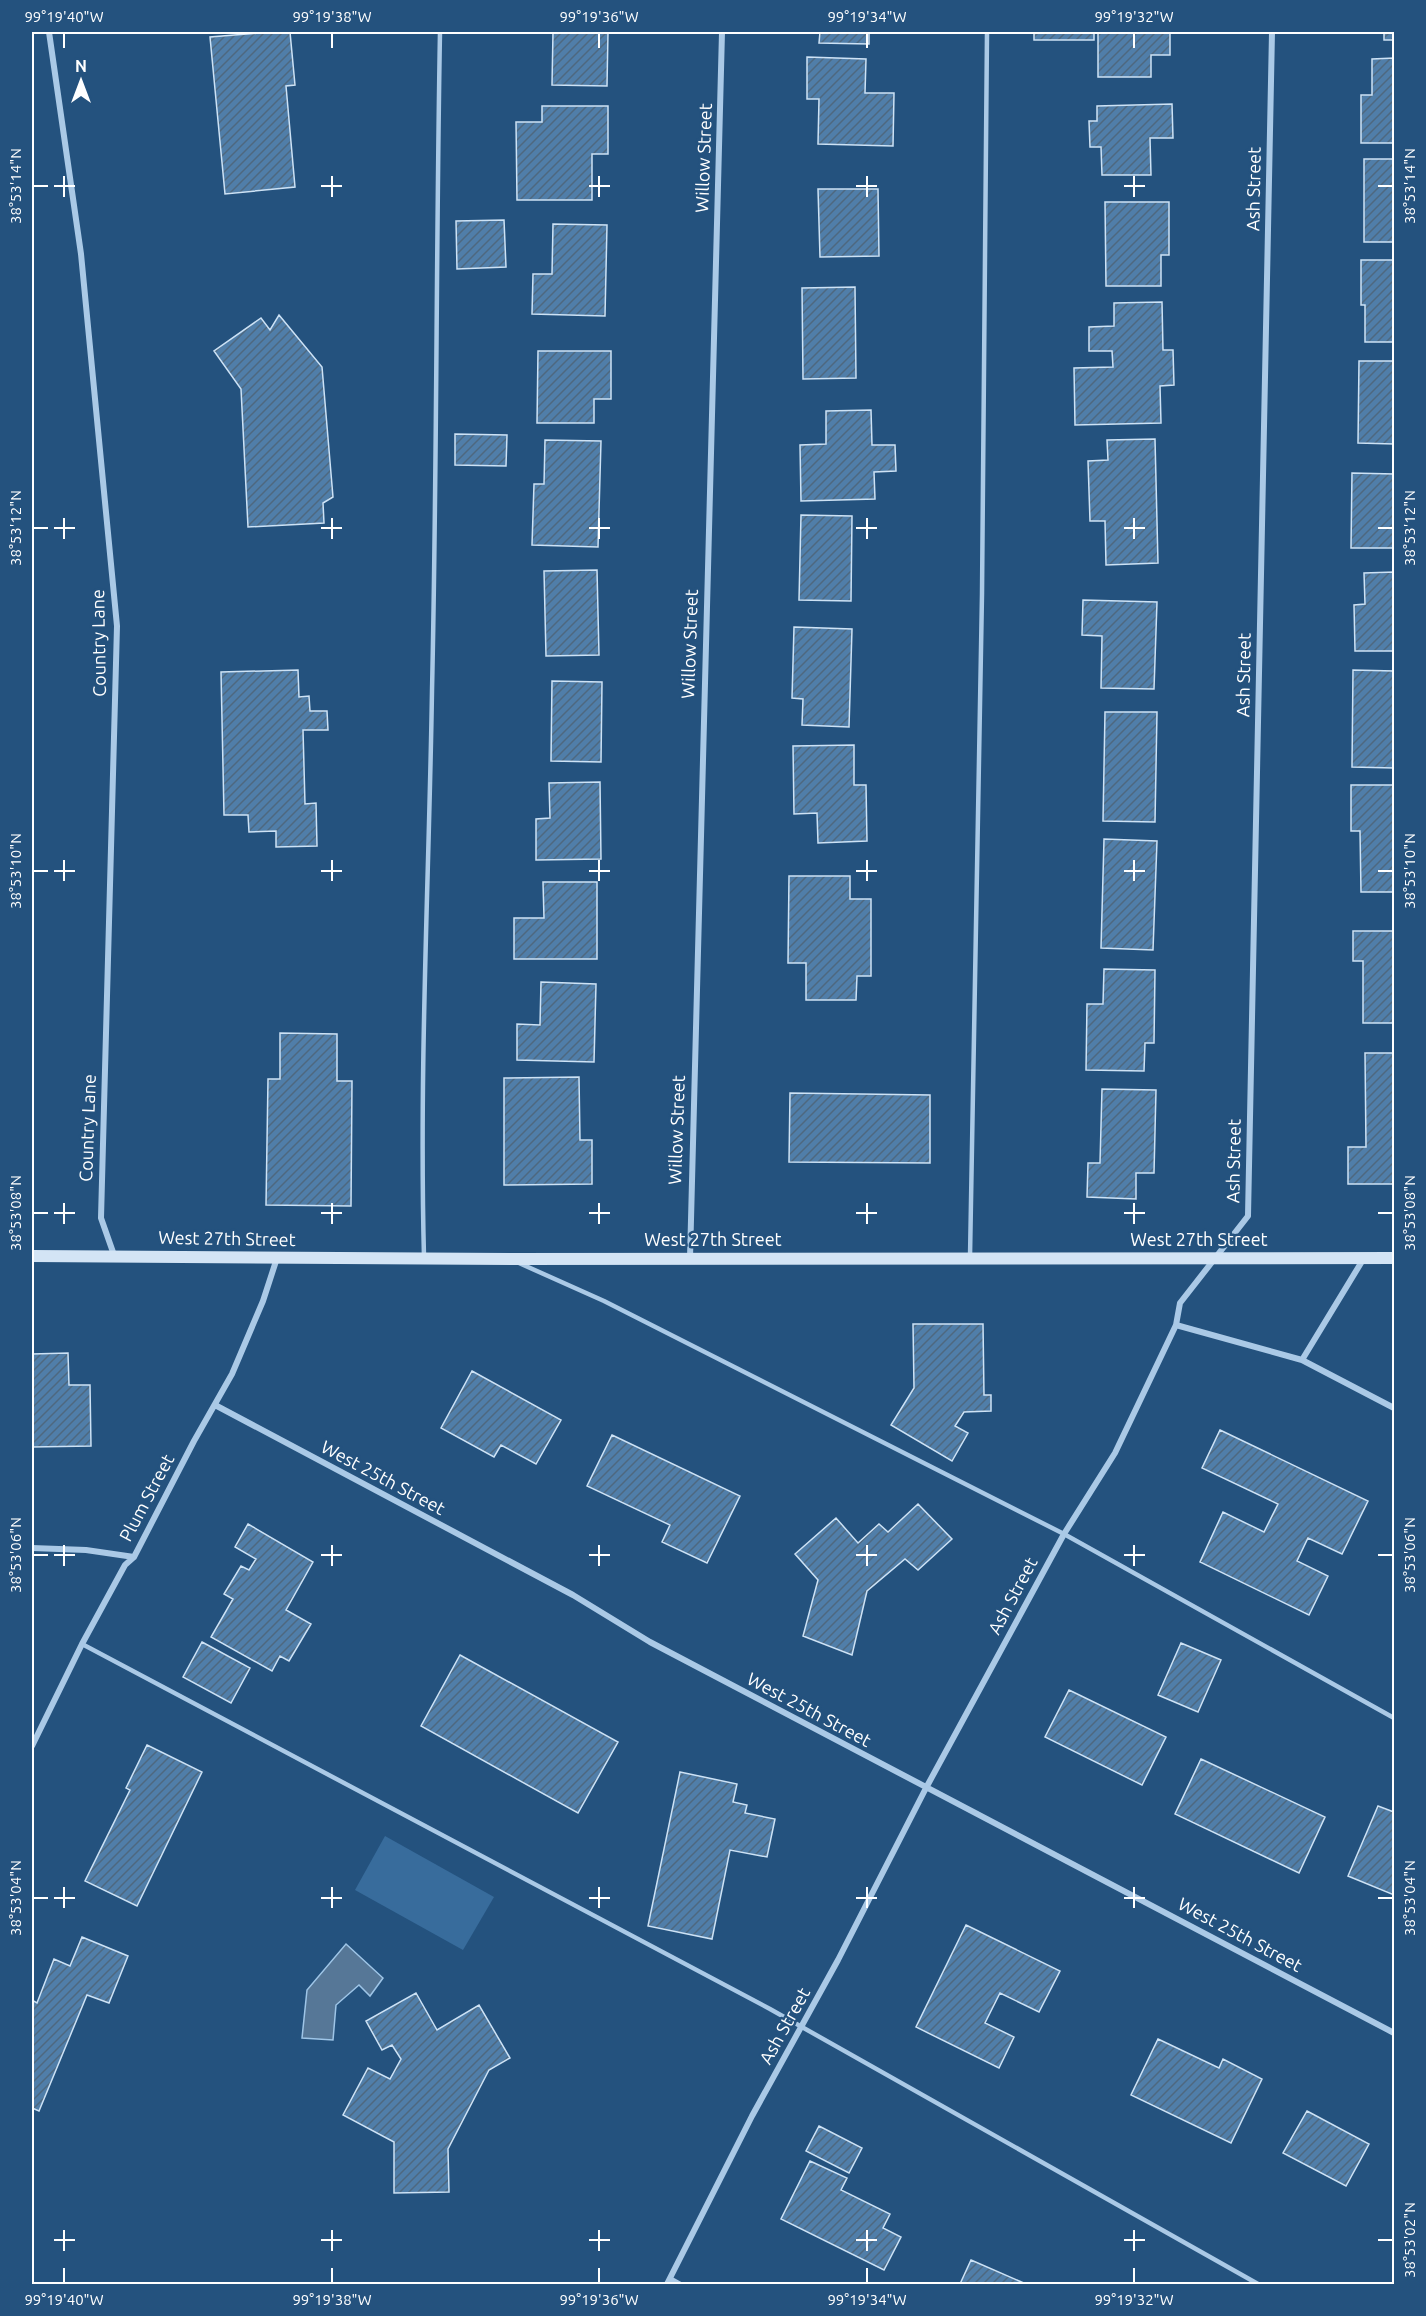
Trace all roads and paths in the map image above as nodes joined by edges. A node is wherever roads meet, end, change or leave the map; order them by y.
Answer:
1 (49, 32) edge
2 (440, 32) edge
3 (722, 32) edge
4 (987, 32) edge
5 (1272, 32) edge
6 (114, 1255) junction
7 (32, 1256) edge
8 (424, 1257) junction
9 (970, 1257) junction
10 (277, 1258) junction
11 (690, 1258) junction
12 (1214, 1258) junction
13 (1364, 1258) junction
14 (1395, 1258) edge
15 (511, 1259) junction
16 (1176, 1325) junction
17 (1302, 1360) junction
18 (215, 1405) junction
19 (1395, 1408) edge
20 (1064, 1534) junction
21 (32, 1548) edge
22 (134, 1557) junction
23 (82, 1644) junction
24 (1395, 1718) edge
25 (32, 1746) edge
26 (926, 1788) junction
27 (802, 2027) junction
28 (1395, 2033) edge
29 (668, 2282) edge
30 (679, 2284) edge
31 (1258, 2284) edge

1 - 6 street, Country Lane
2 - 8 lane
3 - 11 street, Willow Street
4 - 9 lane
5 - 12 street, Ash Street
6 - 7 main road, West 27th Street
6 - 10 main road, West 27th Street
8 - 10 main road, West 27th Street
8 - 15 main road, West 27th Street
9 - 11 main road, West 27th Street
9 - 12 main road, West 27th Street
10 - 18 street, Plum Street
11 - 15 main road, West 27th Street
12 - 13 main road, West 27th Street
12 - 16 street, Ash Street
13 - 14 main road, West 27th Street
13 - 17 street
15 - 20 lane
16 - 17 street
16 - 20 street, Ash Street
17 - 19 street
18 - 22 street, Plum Street
18 - 26 street, West 25th Street
20 - 24 lane
20 - 26 street, Ash Street
21 - 22 street
22 - 23 street, Plum Street
23 - 25 street, Plum Street
23 - 27 lane
26 - 27 street, Ash Street
26 - 28 street, West 25th Street
27 - 29 street, Ash Street
27 - 31 lane
29 - 30 street

